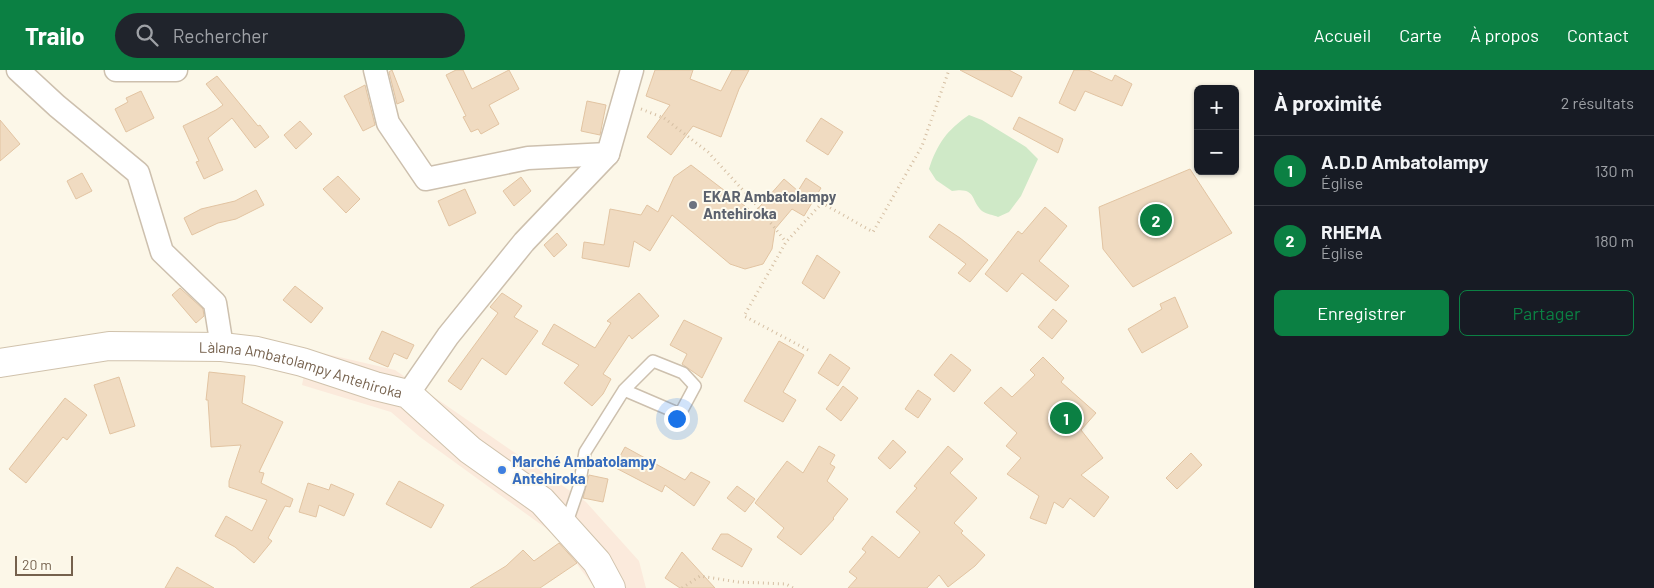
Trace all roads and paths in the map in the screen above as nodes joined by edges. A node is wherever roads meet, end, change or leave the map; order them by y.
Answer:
1 (18, 70) edge
2 (116, 70) edge
3 (176, 70) edge
4 (375, 70) edge
5 (632, 70) edge
6 (949, 70) edge
7 (624, 102) junction
8 (608, 154) junction
9 (786, 242) junction
10 (222, 346) junction
11 (808, 350) dead end
12 (0, 363) edge
13 (624, 390) junction
14 (408, 394) junction
15 (565, 526) junction
16 (611, 588) edge
17 (682, 588) edge
18 (793, 588) edge

1 - 10 street
2 - 3 street
4 - 8 street
5 - 7 street
6 - 9 path
7 - 8 street
7 - 9 path
8 - 14 street
9 - 11 path
10 - 12 street, Làlana Ambatolampy Antehiroka
10 - 14 street, Làlana Ambatolampy Antehiroka
13 - 13 lane
13 - 15 lane
14 - 15 street, Làlana Ambatolampy Antehiroka
15 - 16 street, Làlana Ambatolampy Antehiroka
17 - 18 path

